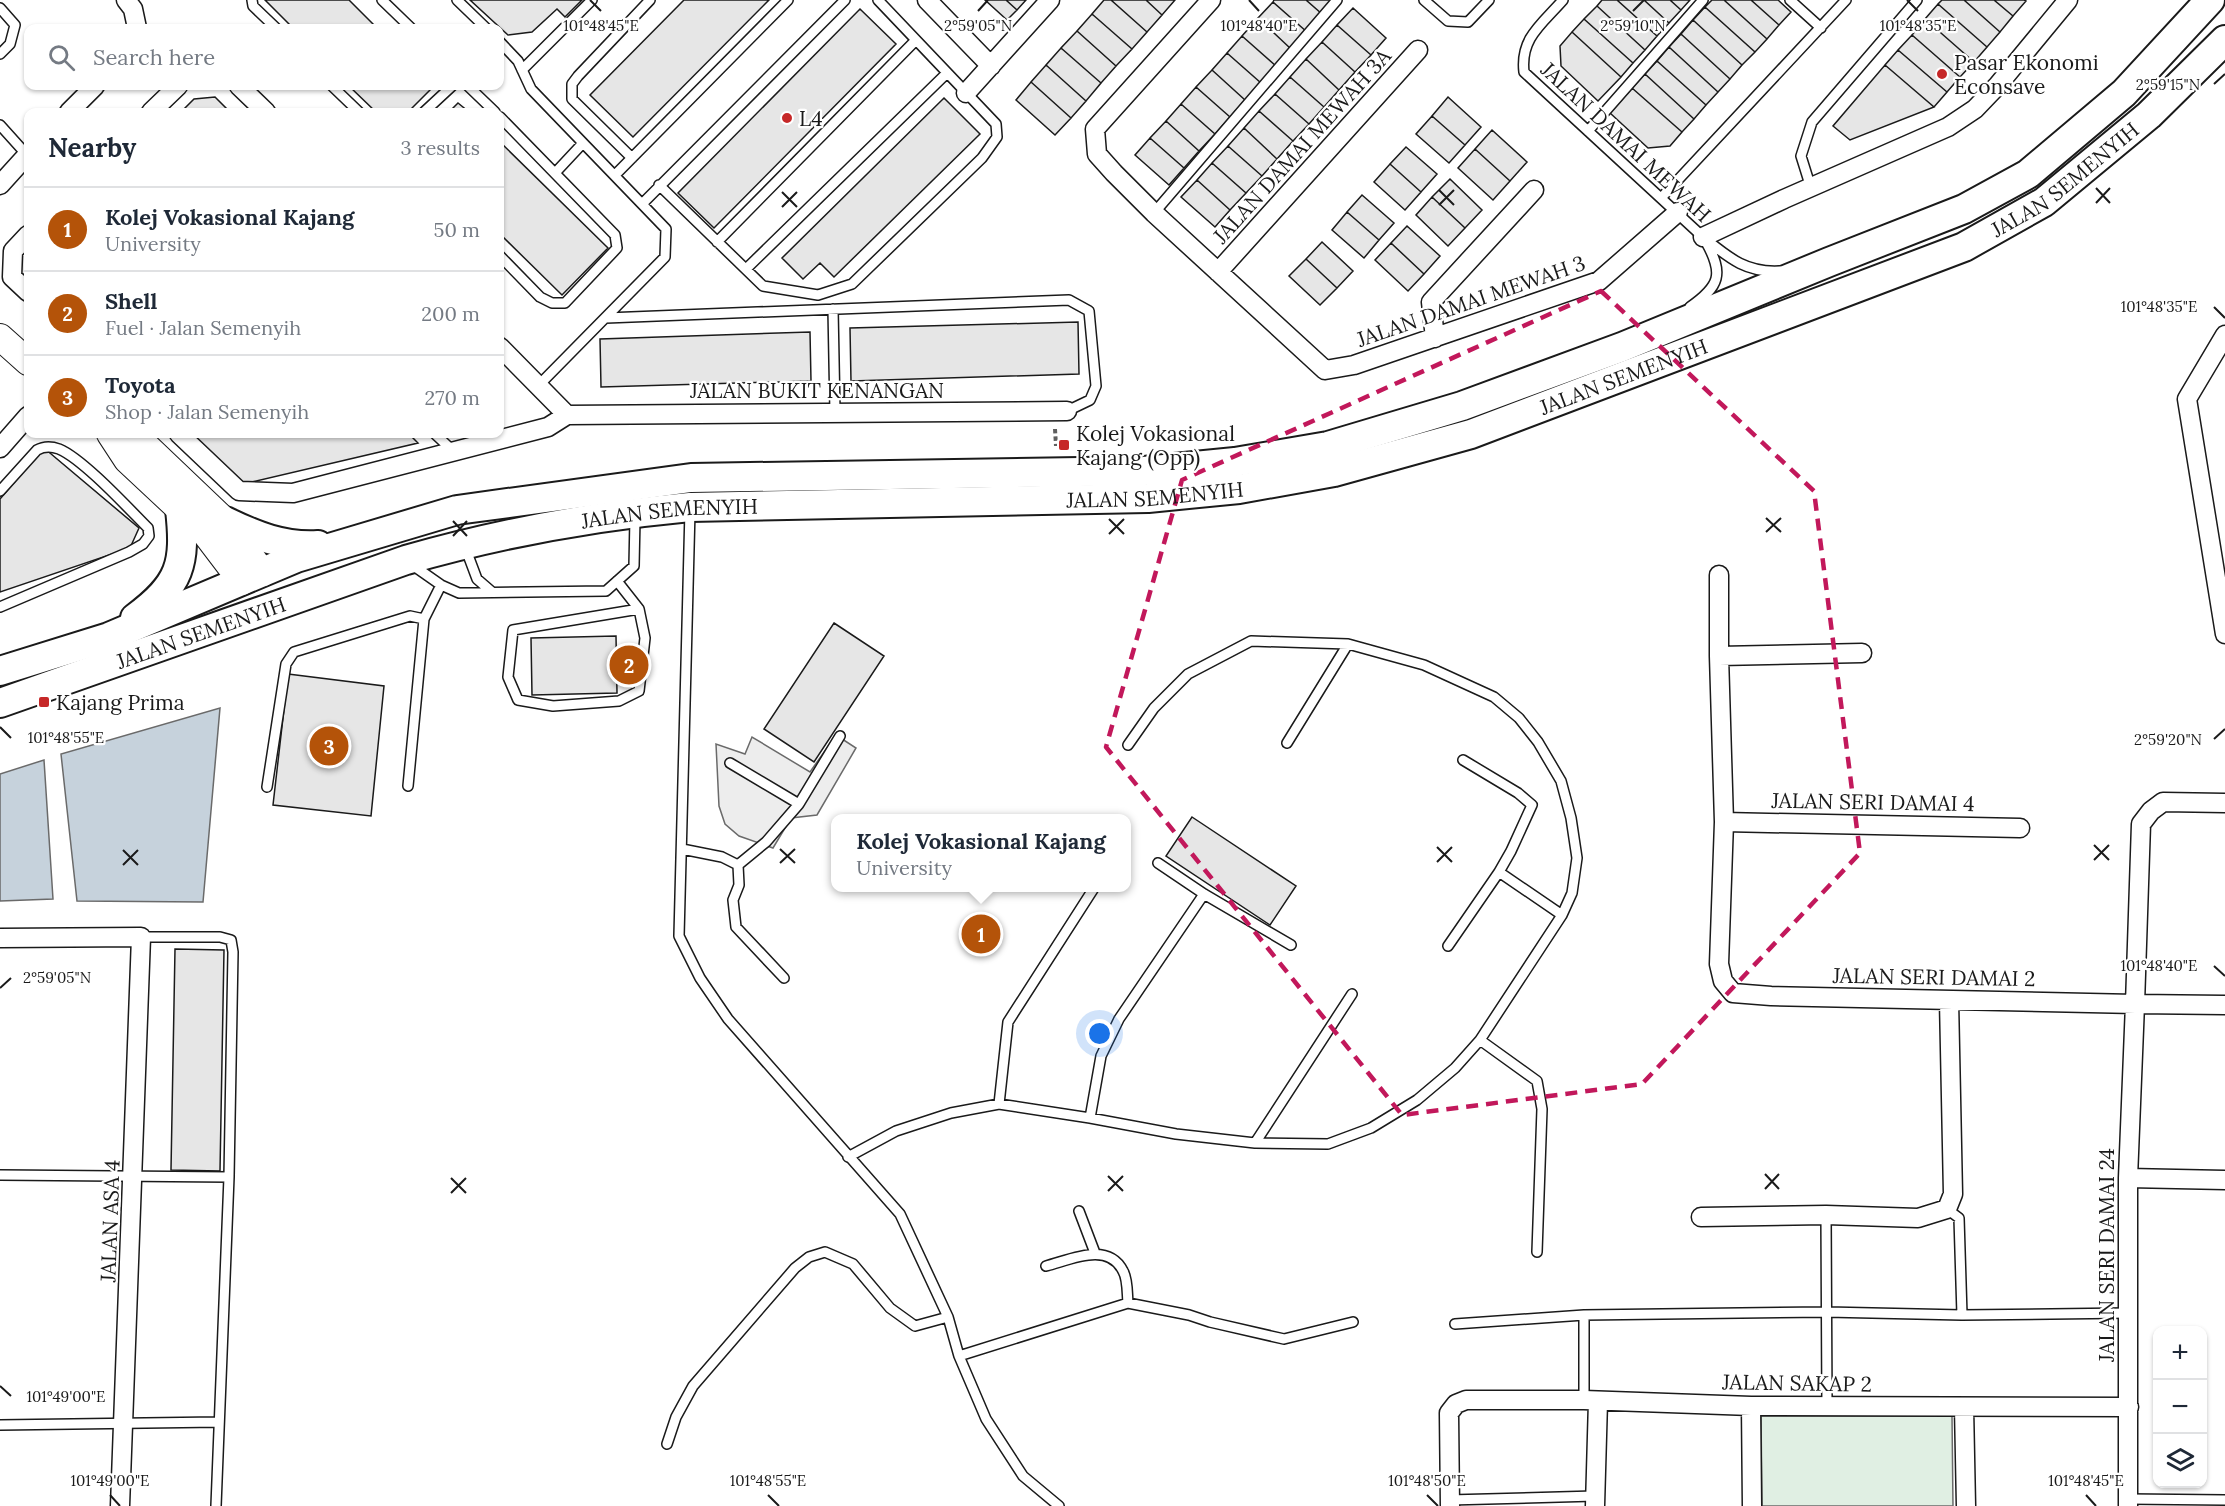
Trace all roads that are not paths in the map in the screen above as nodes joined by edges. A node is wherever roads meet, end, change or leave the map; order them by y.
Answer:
1 (126, 0) edge
2 (252, 0) edge
3 (382, 0) edge
4 (458, 0) edge
5 (592, 0) edge
6 (650, 0) edge
7 (788, 0) edge
8 (845, 0) edge
9 (878, 0) edge
10 (927, 0) edge
11 (1050, 0) edge
12 (1211, 0) edge
13 (1337, 0) edge
14 (1424, 0) edge
15 (1489, 0) edge
16 (1563, 0) edge
17 (1703, 0) edge
18 (1790, 0) edge
19 (1846, 0) edge
20 (1917, 0) edge
21 (2068, 0) edge
22 (2210, 0) edge
23 (0, 8) edge
24 (135, 24) edge
25 (272, 24) edge
26 (407, 24) edge
27 (482, 24) edge
28 (1821, 28) junction
29 (916, 40) junction
30 (2225, 40) edge
31 (504, 46) edge
32 (1418, 50) dead end
33 (0, 54) edge
34 (991, 66) junction
35 (522, 70) junction
36 (947, 73) junction
37 (90, 90) edge
38 (174, 90) edge
39 (243, 90) edge
40 (336, 90) edge
41 (448, 90) edge
42 (472, 90) edge
43 (966, 93) junction
44 (73, 108) edge
45 (155, 108) edge
46 (262, 108) edge
47 (355, 108) edge
48 (428, 108) edge
49 (491, 108) edge
50 (504, 121) edge
51 (0, 125) edge
52 (1588, 131) junction
53 (584, 143) junction
54 (24, 151) edge
55 (632, 158) junction
56 (24, 159) edge
57 (555, 173) junction
58 (615, 175) junction
59 (0, 185) edge
60 (659, 186) junction
61 (1811, 188) junction
62 (1534, 190) dead end
63 (1662, 197) junction
64 (643, 203) junction
65 (1678, 212) junction
66 (1154, 213) junction
67 (1703, 237) junction
68 (24, 239) edge
69 (717, 242) junction
70 (504, 260) edge
71 (1829, 262) junction
72 (746, 269) junction
73 (1218, 272) junction
74 (24, 288) edge
75 (833, 309) junction
76 (606, 318) junction
77 (2225, 335) edge
78 (0, 337) edge
79 (1435, 338) junction
80 (1622, 347) junction
81 (504, 351) edge
82 (24, 358) edge
83 (538, 386) junction
84 (1067, 411) joint
85 (835, 412) junction
86 (567, 415) junction
87 (24, 420) edge
88 (3, 438) edge
89 (115, 438) edge
90 (125, 438) edge
91 (183, 438) edge
92 (439, 438) edge
93 (502, 438) edge
94 (504, 438) edge
95 (452, 450) junction
96 (0, 491) edge
97 (690, 492) junction
98 (180, 509) junction
99 (636, 512) junction
100 (225, 522) junction
101 (357, 540) junction
102 (464, 544) junction
103 (406, 560) junction
104 (1719, 575) dead end
105 (253, 581) junction
106 (617, 581) junction
107 (441, 585) junction
108 (492, 592) junction
109 (298, 599) junction
110 (0, 607) edge
111 (639, 609) junction
112 (424, 619) junction
113 (221, 627) junction
114 (2225, 634) edge
115 (109, 637) junction
116 (1348, 644) junction
117 (1862, 653) dead end
118 (1719, 656) junction
119 (0, 671) edge
120 (0, 703) edge
121 (840, 736) dead end
122 (1287, 743) dead end
123 (1128, 745) dead end
124 (1463, 760) dead end
125 (730, 763) dead end
126 (408, 786) dead end
127 (267, 787) dead end
128 (2225, 803) edge
129 (799, 804) junction
130 (1724, 822) junction
131 (2020, 828) dead end
132 (682, 849) junction
133 (1158, 863) dead end
134 (738, 865) junction
135 (1499, 872) junction
136 (1091, 892) edge
137 (1204, 894) junction
138 (1562, 915) junction
139 (141, 937) junction
140 (0, 938) edge
141 (1291, 945) dead end
142 (1448, 946) dead end
143 (784, 978) dead end
144 (1352, 994) dead end
145 (1949, 1000) junction
146 (2135, 1004) junction
147 (2225, 1005) edge
148 (1480, 1040) junction
149 (999, 1104) junction
150 (1090, 1118) junction
151 (1255, 1143) junction
152 (848, 1157) junction
153 (0, 1175) edge
154 (134, 1176) junction
155 (229, 1176) junction
156 (2128, 1178) junction
157 (2225, 1180) edge
158 (1947, 1209) junction
159 (1079, 1211) dead end
160 (1826, 1215) junction
161 (1701, 1216) dead end
162 (1537, 1252) dead end
163 (1095, 1253) junction
164 (1046, 1266) dead end
165 (1128, 1304) junction
166 (1827, 1312) junction
167 (2128, 1313) junction
168 (1584, 1315) junction
169 (1962, 1315) junction
170 (948, 1317) junction
171 (1353, 1322) dead end
172 (1455, 1324) dead end
173 (958, 1356) junction
174 (1591, 1401) junction
175 (1751, 1406) junction
176 (1827, 1406) junction
177 (1964, 1407) junction
178 (2129, 1407) junction
179 (218, 1422) junction
180 (124, 1423) junction
181 (0, 1425) edge
182 (668, 1443) dead end
183 (2225, 1500) edge
184 (1595, 1501) edge
185 (1449, 1503) edge
186 (2128, 1503) edge
187 (120, 1506) edge
188 (216, 1506) edge
189 (1059, 1506) edge
190 (1752, 1506) edge
191 (1966, 1506) edge

1 - 24 street
2 - 25 lane
3 - 26 lane
4 - 27 lane
5 - 35 lane
6 - 55 lane
7 - 55 lane
8 - 60 lane
9 - 29 lane
10 - 34 street
11 - 34 street
12 - 66 street
13 - 66 lane
14 - 15 lane
16 - 52 lane, JALAN DAMAI MEWAH
17 - 52 lane
18 - 28 lane
19 - 28 lane
20 - 61 lane
21 - 61 street
22 - 71 main road, JALAN SEMENYIH
23 - 33 lane
28 - 63 lane
29 - 36 lane
29 - 69 lane
30 - 97 main road, JALAN SEMENYIH
31 - 35 lane
32 - 73 street, JALAN DAMAI MEWAH 3A
34 - 43 street
35 - 53 lane
36 - 43 lane
36 - 72 lane
37 - 44 street
38 - 45 street
39 - 46 street
40 - 47 lane
41 - 48 lane
42 - 49 lane
43 - 72 lane
50 - 57 lane
51 - 54 lane
52 - 63 lane, JALAN DAMAI MEWAH
53 - 57 lane
53 - 58 lane
55 - 58 lane
56 - 59 street
57 - 70 lane
58 - 64 lane
60 - 64 lane
60 - 69 lane
61 - 67 street
62 - 79 street
63 - 65 lane, JALAN DAMAI MEWAH
64 - 76 lane
65 - 67 lane, JALAN DAMAI MEWAH
65 - 79 street, JALAN DAMAI MEWAH 3
66 - 73 street
67 - 71 lane, JALAN DAMAI MEWAH
67 - 80 lane, JALAN DAMAI MEWAH
68 - 74 street
69 - 72 lane
71 - 80 main road, JALAN SEMENYIH
73 - 79 street, JALAN DAMAI MEWAH 3
75 - 76 lane
75 - 84 lane
75 - 85 lane
76 - 83 lane
77 - 114 street
78 - 82 street
80 - 97 main road, JALAN SEMENYIH
81 - 83 street
83 - 86 street
84 - 85 street, JALAN BUKIT KENANGAN
85 - 86 street, JALAN BUKIT KENANGAN
86 - 94 street
87 - 88 street
89 - 98 street
90 - 100 street
91 - 95 street
92 - 95 lane
93 - 95 street
96 - 110 lane
97 - 99 main road, JALAN SEMENYIH
97 - 101 main road, JALAN SEMENYIH
97 - 132 lane
98 - 105 street
98 - 115 main road
99 - 102 main road, JALAN SEMENYIH
99 - 106 lane
100 - 101 main road
100 - 105 street
101 - 105 main road, JALAN SEMENYIH
102 - 103 main road, JALAN SEMENYIH
102 - 108 lane
103 - 107 lane
103 - 109 main road, JALAN SEMENYIH
104 - 118 street
105 - 109 main road
105 - 113 main road
105 - 115 main road, JALAN SEMENYIH
106 - 108 lane
106 - 111 lane
107 - 108 lane
107 - 112 lane
109 - 113 main road, JALAN SEMENYIH
111 - 111 lane
112 - 126 lane
112 - 127 lane
113 - 120 main road, JALAN SEMENYIH
115 - 119 main road, JALAN SEMENYIH
116 - 122 lane
116 - 123 lane
116 - 138 lane
117 - 118 street
118 - 130 street
121 - 129 lane
124 - 135 lane
125 - 129 lane
128 - 146 street, JALAN SERI DAMAI 24
129 - 134 lane
130 - 131 street, JALAN SERI DAMAI 4
130 - 145 street, JALAN SERI DAMAI 2
132 - 134 lane
132 - 152 lane
133 - 137 lane
134 - 143 lane
135 - 138 lane
135 - 142 lane
136 - 149 lane
137 - 141 lane
137 - 150 lane
138 - 148 lane
139 - 140 street
139 - 154 street, JALAN ASA 4
139 - 155 lane
144 - 151 lane
145 - 146 street, JALAN SERI DAMAI 2
145 - 158 street
146 - 147 street, JALAN SERI DAMAI 2
146 - 156 street, JALAN SERI DAMAI 24
148 - 151 lane
148 - 162 lane
149 - 150 lane
149 - 152 lane
150 - 151 lane
152 - 170 lane
153 - 154 lane
154 - 155 lane
154 - 180 street, JALAN ASA 4
155 - 179 lane
156 - 157 street
156 - 167 street, JALAN SERI DAMAI 24
158 - 160 street
158 - 169 lane
159 - 163 lane
160 - 161 street
160 - 166 lane
163 - 164 lane
163 - 165 lane
165 - 171 lane
165 - 173 lane
166 - 168 lane
166 - 169 lane
166 - 176 lane
167 - 169 lane
167 - 178 street, JALAN SERI DAMAI 24
168 - 172 lane
168 - 174 lane
170 - 173 lane
170 - 182 lane
173 - 189 lane
174 - 175 street, JALAN SAKAP 2
174 - 184 street
174 - 185 street, JALAN SAKAP 2
175 - 176 street, JALAN SAKAP 2
175 - 190 street
176 - 177 street, JALAN SAKAP 2
177 - 178 street, JALAN SAKAP 2
177 - 191 street
178 - 186 street, JALAN SERI DAMAI 24
179 - 180 lane
179 - 188 lane
180 - 181 lane
180 - 187 street, JALAN ASA 4
183 - 186 lane
184 - 185 lane

